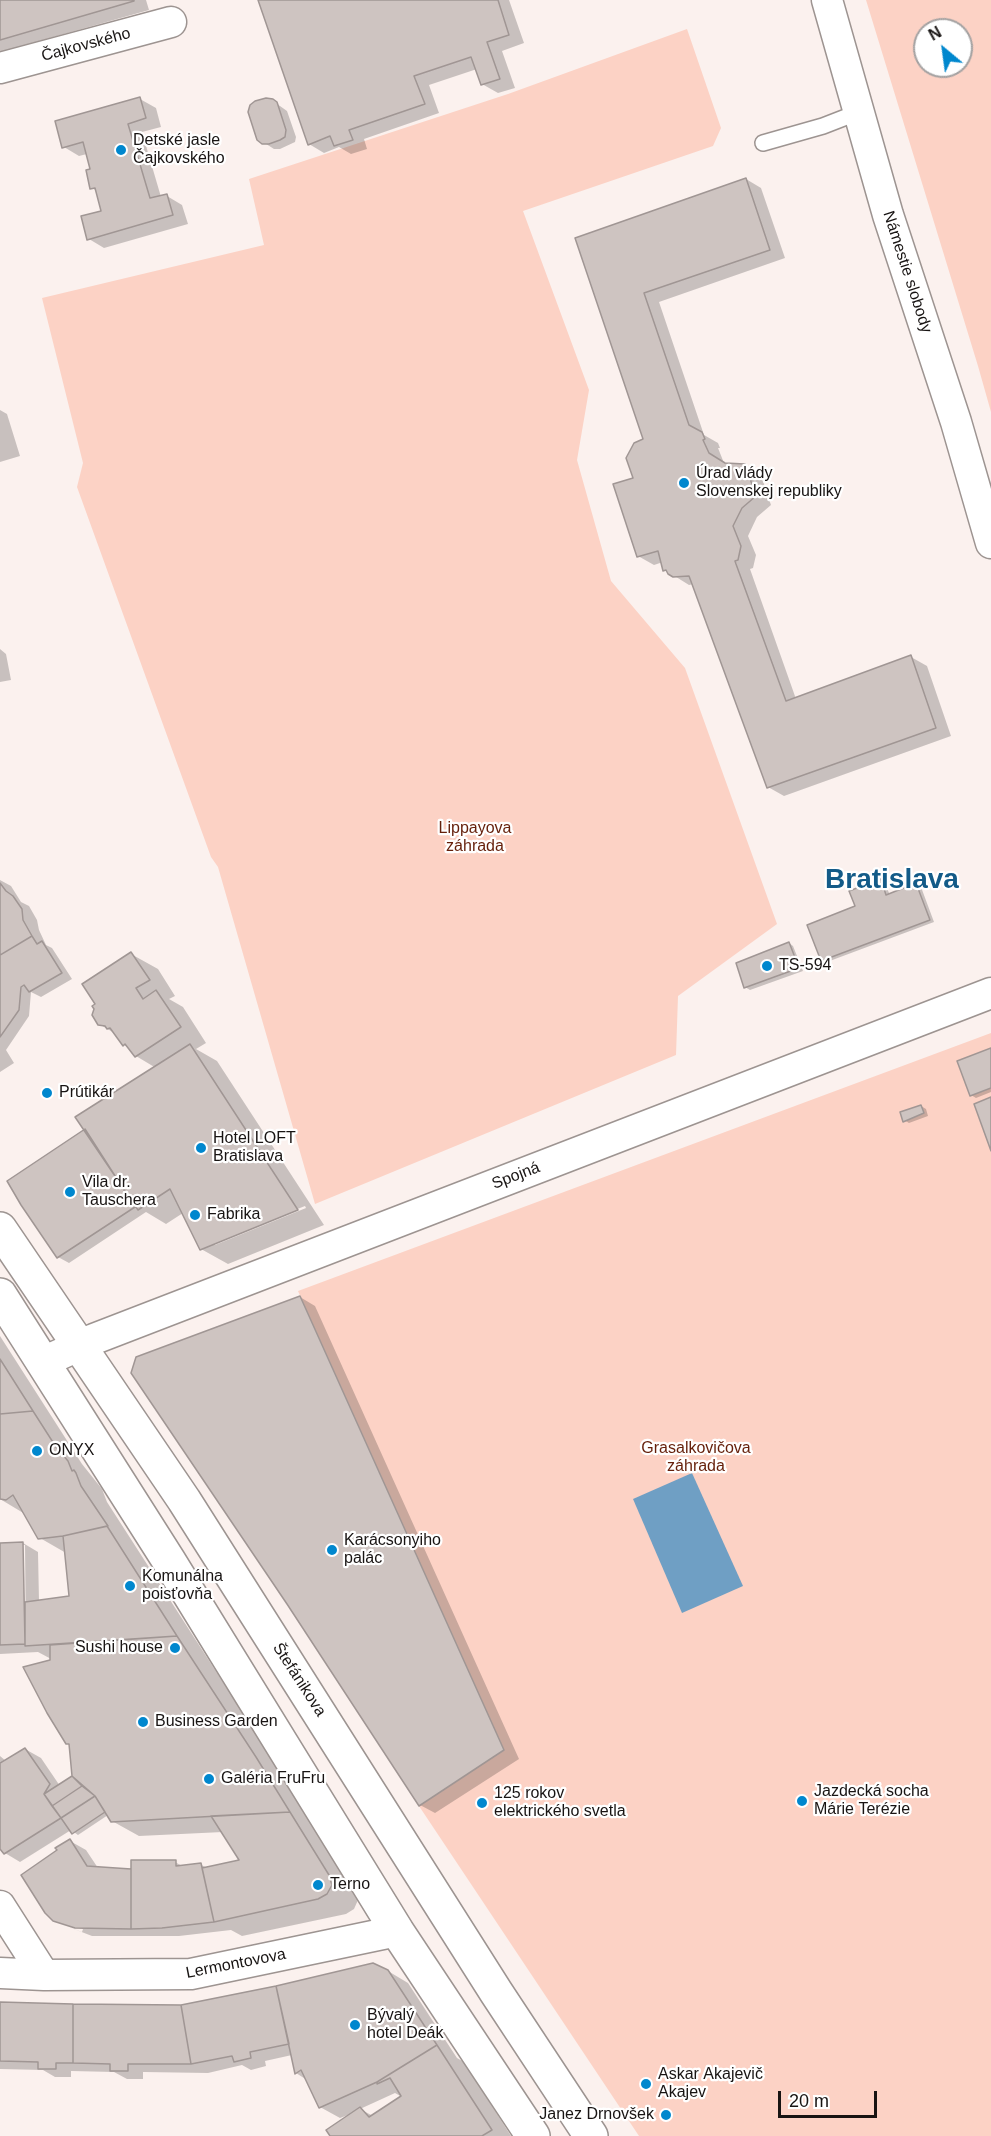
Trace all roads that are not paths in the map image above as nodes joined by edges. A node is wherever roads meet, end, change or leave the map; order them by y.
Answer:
1 (827, 0) edge
2 (171, 22) dead end
3 (0, 68) edge
4 (860, 112) junction
5 (763, 143) dead end
6 (991, 543) edge
7 (991, 993) edge
8 (0, 1229) edge
9 (0, 1295) edge
10 (77, 1346) junction
11 (43, 1362) junction
12 (0, 1906) edge
13 (397, 1931) junction
14 (0, 1973) edge
15 (44, 1975) junction
16 (533, 2136) edge
17 (591, 2136) edge

1 - 4 street, Námestie slobody
2 - 3 street, Čajkovského
4 - 5 lane
4 - 6 street, Námestie slobody
7 - 10 street, Spojná
8 - 10 main road, Štefánikova
9 - 11 main road
10 - 11 street, Spojná
10 - 17 main road, Štefánikova
11 - 13 main road
12 - 15 street
13 - 15 street, Lermontovova
13 - 16 main road
14 - 15 street, Lermontovova

